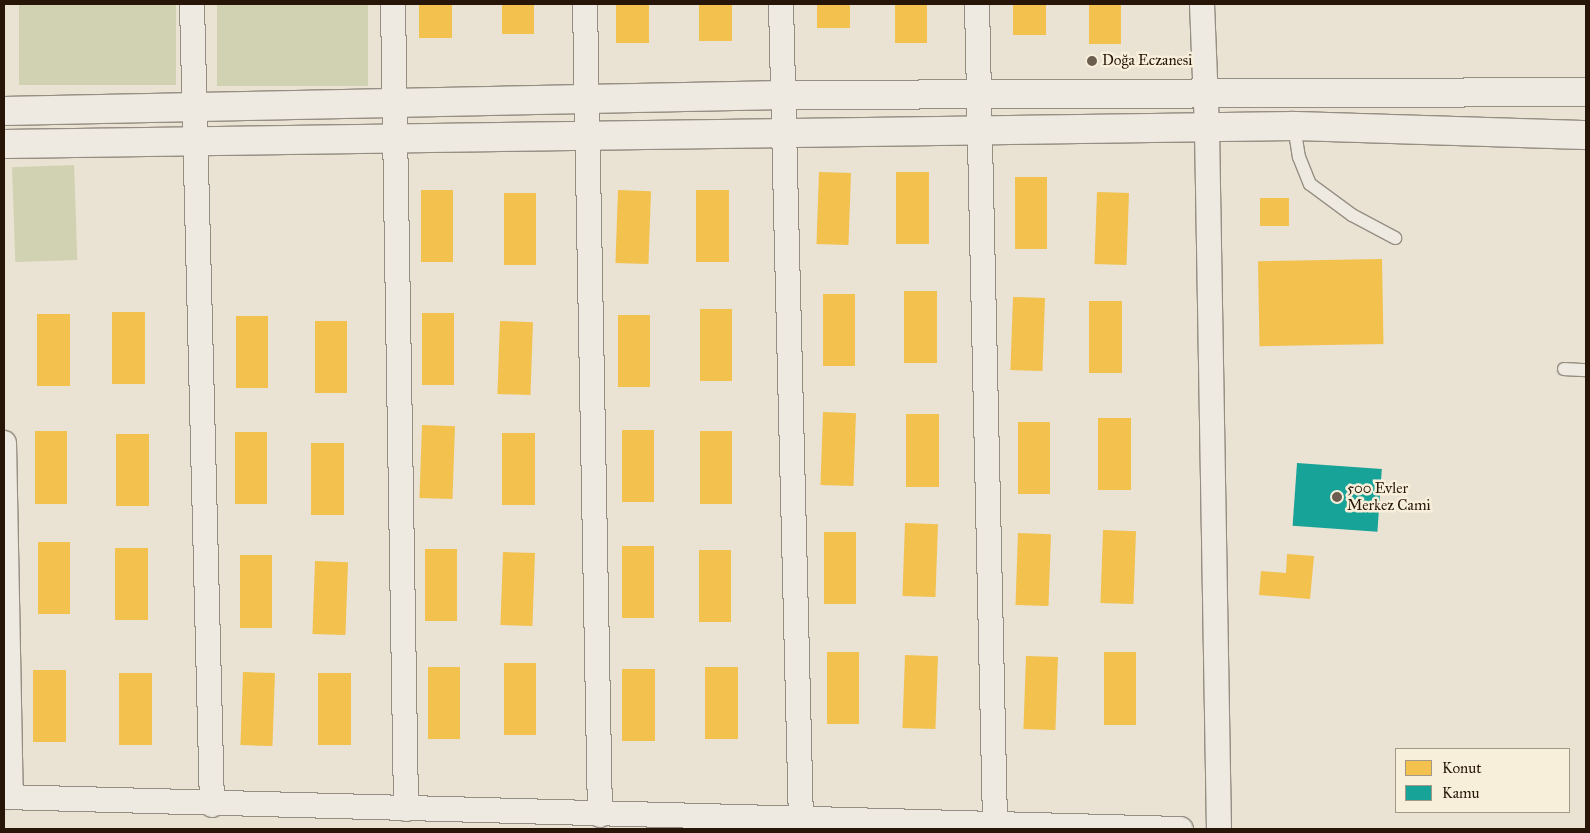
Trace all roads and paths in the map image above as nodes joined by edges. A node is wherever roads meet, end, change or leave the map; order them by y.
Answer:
1 (192, 4) edge
2 (393, 4) edge
3 (585, 4) edge
4 (781, 4) edge
5 (977, 4) edge
6 (1202, 4) edge
7 (1586, 92) edge
8 (1205, 94) junction
9 (784, 95) junction
10 (979, 95) junction
11 (587, 100) junction
12 (396, 101) junction
13 (195, 107) junction
14 (4, 111) edge
15 (1294, 126) junction
16 (1207, 129) junction
17 (981, 131) junction
18 (786, 135) junction
19 (1586, 135) edge
20 (586, 138) junction
21 (396, 140) junction
22 (4, 144) edge
23 (195, 144) junction
24 (1395, 238) dead end
25 (1564, 369) dead end
26 (1586, 370) edge
27 (4, 443) edge
28 (7, 797) edge
29 (212, 804) junction
30 (406, 809) junction
31 (600, 815) junction
32 (801, 821) junction
33 (996, 824) junction
34 (1181, 829) edge
35 (1219, 829) edge

1 - 13 street
2 - 12 street
3 - 11 street
4 - 9 street
5 - 10 street
6 - 8 street
7 - 8 street
8 - 10 street
8 - 16 street
9 - 10 street
9 - 11 street
9 - 18 street
10 - 17 street
11 - 12 street
11 - 20 street
12 - 13 street
12 - 21 street
13 - 14 street
13 - 23 street
15 - 16 street
15 - 19 street
15 - 24 lane
16 - 17 street
16 - 35 street
17 - 18 street
17 - 33 street
18 - 20 street
18 - 32 street
20 - 21 street
20 - 31 street
21 - 23 street
21 - 30 street
22 - 23 street
23 - 29 street
25 - 26 lane
27 - 28 street
28 - 29 street
29 - 30 street
30 - 31 street
31 - 32 street
32 - 33 street
33 - 34 street

